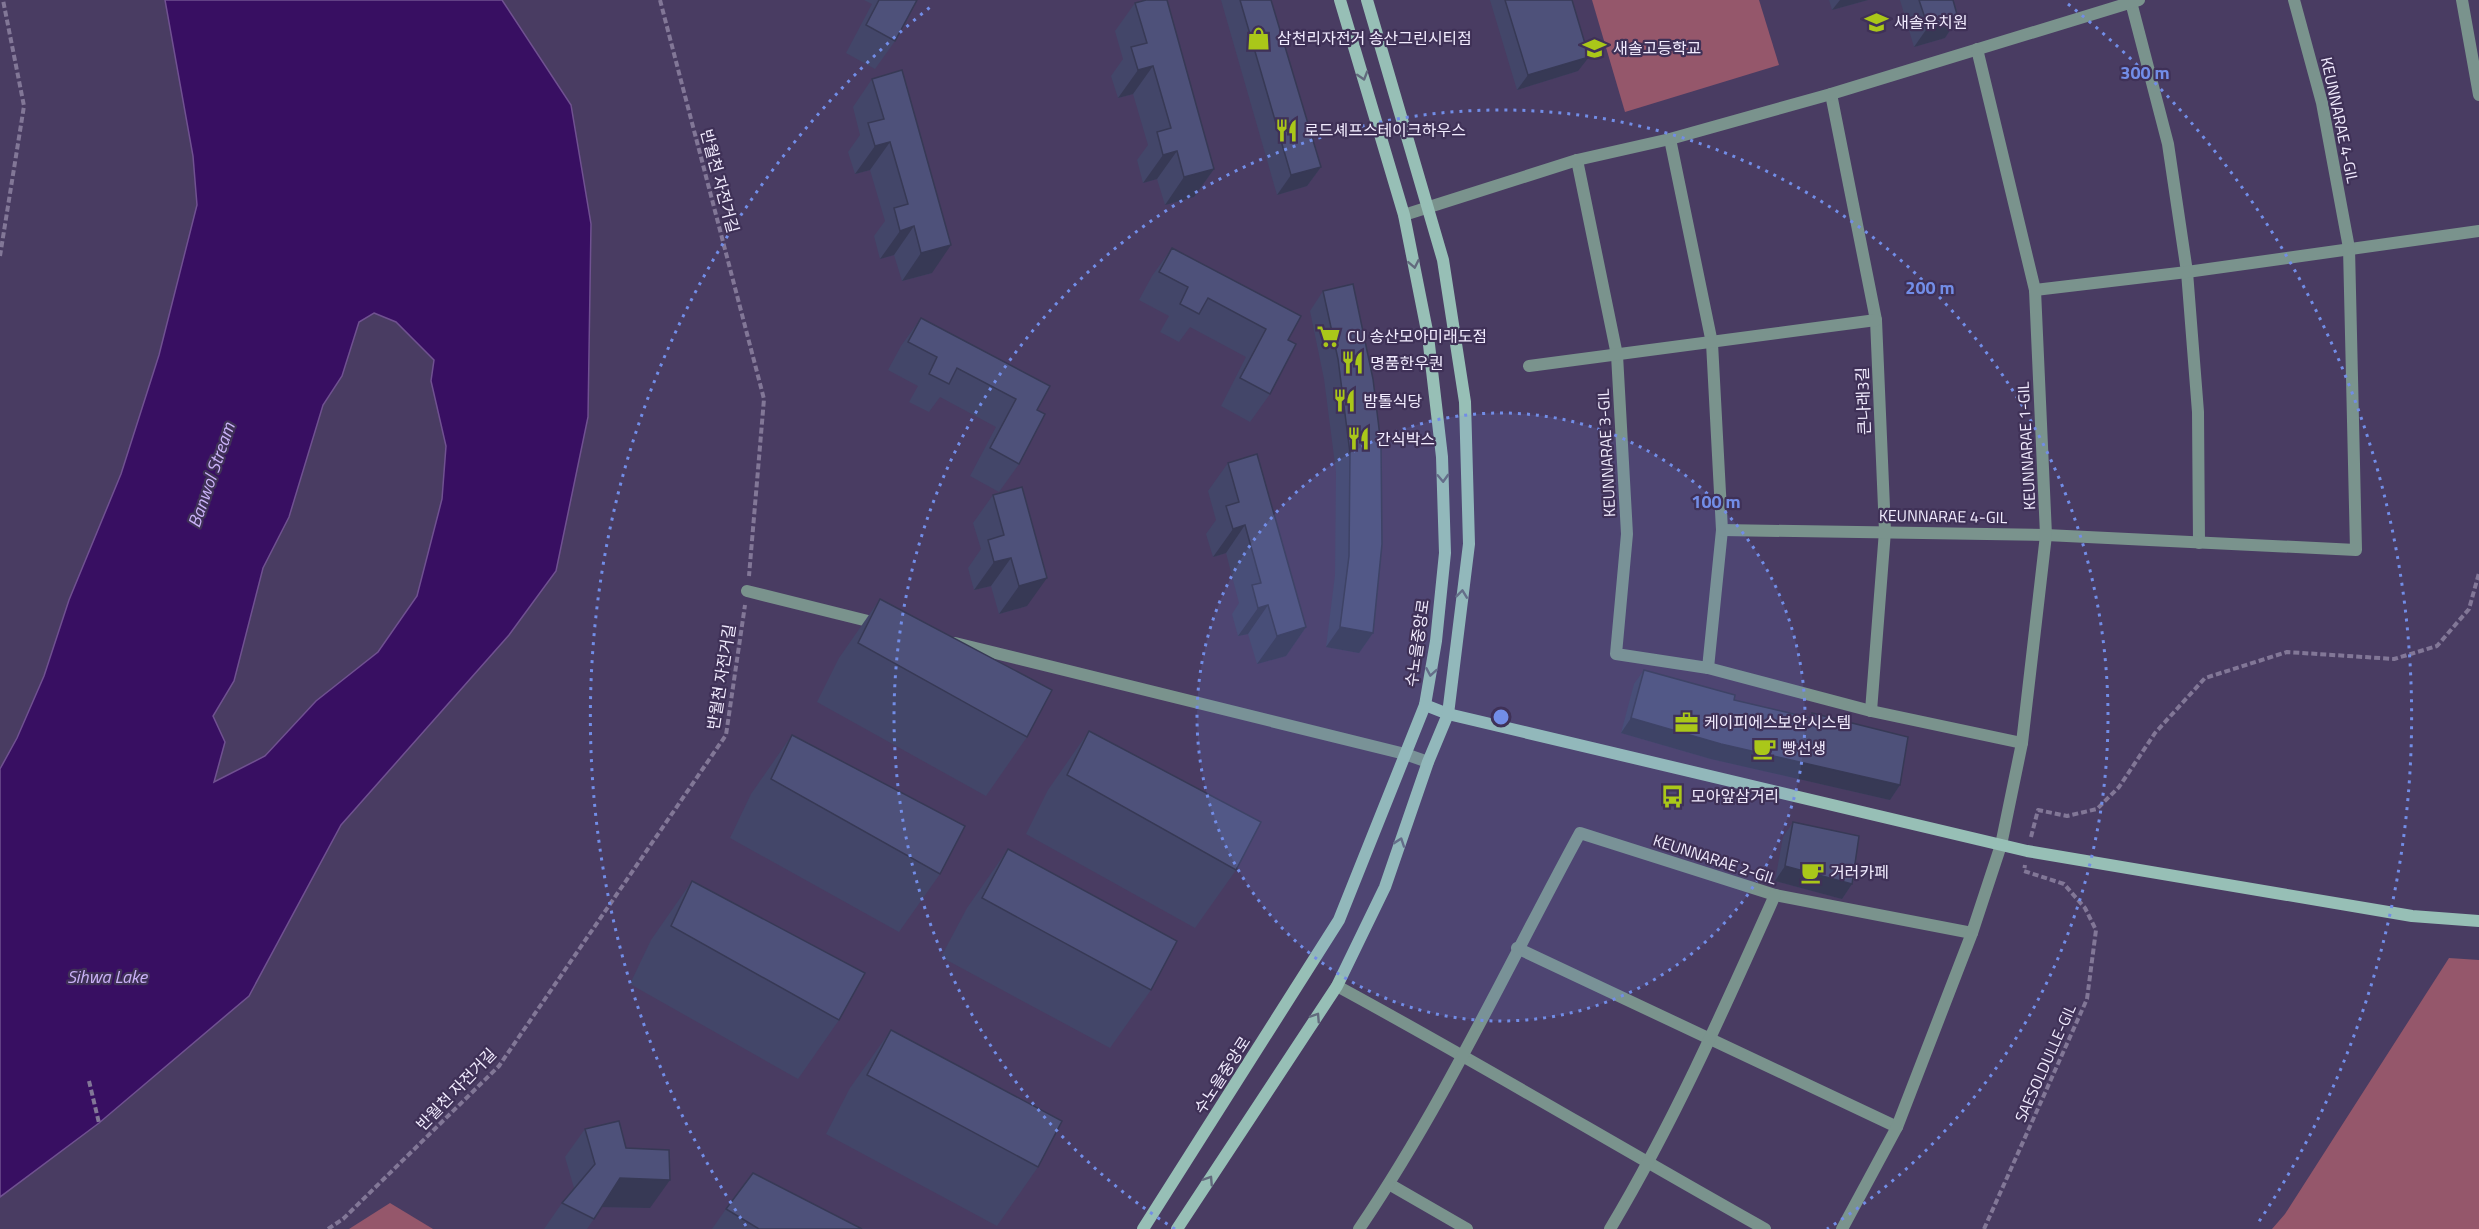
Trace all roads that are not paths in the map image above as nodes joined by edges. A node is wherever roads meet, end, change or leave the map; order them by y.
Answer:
1 (1340, 0) edge
2 (1367, 0) edge
3 (2294, 0) edge
4 (2462, 0) edge
5 (2135, 1) edge
6 (1977, 49) junction
7 (1831, 94) junction
8 (2479, 95) edge
9 (1670, 139) junction
10 (1576, 160) junction
11 (1428, 207) junction
12 (1404, 215) junction
13 (2479, 231) edge
14 (2349, 248) junction
15 (2187, 272) junction
16 (2035, 290) junction
17 (1876, 320) junction
18 (1713, 343) junction
19 (1617, 355) junction
20 (1529, 366) dead end
21 (1722, 530) junction
22 (1885, 531) junction
23 (2046, 535) junction
24 (2199, 543) junction
25 (747, 591) road end
26 (897, 628) edge
27 (944, 640) edge
28 (1708, 668) junction
29 (1425, 705) junction
30 (1871, 711) junction
31 (1448, 714) junction
32 (2022, 743) junction
33 (1405, 754) junction
34 (1428, 762) junction
35 (2001, 845) junction
36 (1776, 896) junction
37 (2479, 921) edge
38 (1972, 933) junction
39 (1517, 948) junction
40 (1337, 986) junction
41 (1711, 1038) junction
42 (1463, 1054) junction
43 (1897, 1126) junction
44 (1649, 1164) junction
45 (1389, 1184) junction
46 (1146, 1228) edge
47 (1177, 1229) edge
48 (1359, 1229) edge
49 (1467, 1229) edge
50 (1610, 1229) edge
51 (1765, 1229) edge
52 (1842, 1229) edge

1 -> 12 main road, 수노을중앙로
2 - 11 main road
3 - 14 street, KEUNNARAE 4-GIL
4 - 8 street
5 - 6 street
5 - 15 street
6 - 7 street
6 - 16 street, KEUNNARAE 1-GIL
7 - 9 street
7 - 17 street, 큰나래3길
9 - 10 street
9 - 18 street
10 - 11 street
10 - 19 street, KEUNNARAE 3-GIL
11 - 12 street
31 -> 11 main road
12 -> 29 main road, 수노을중앙로
13 - 14 street
14 - 15 street
14 - 24 street, KEUNNARAE 4-GIL
15 - 16 street
15 - 24 street
16 - 23 street, KEUNNARAE 1-GIL
17 - 18 street
17 - 22 street, 큰나래3길
18 - 19 street
18 - 21 street
19 - 20 street
19 - 28 street, KEUNNARAE 3-GIL
21 - 22 street, KEUNNARAE 4-GIL
21 - 28 street
22 - 23 street, KEUNNARAE 4-GIL
22 - 30 street, 큰나래3길
23 - 24 street, KEUNNARAE 4-GIL
23 - 32 street, KEUNNARAE 1-GIL
25 - 26 street
27 - 33 street
28 - 30 street, KEUNNARAE 3-GIL
29 - 31 main road
29 - 33 main road, 수노을중앙로
30 - 32 street, KEUNNARAE 3-GIL
31 - 34 main road
31 - 35 main road
32 - 35 street, KEUNNARAE 1-GIL
33 - 34 street
33 - 46 main road, 수노을중앙로
40 -> 34 main road
35 - 37 main road
35 - 38 street
36 - 38 street, KEUNNARAE 2-GIL
36 - 39 street, KEUNNARAE 2-GIL
36 - 41 street
38 - 43 street
39 - 41 street
39 - 42 street, KEUNNARAE 2-GIL
40 - 42 street
47 -> 40 main road
41 - 43 street
41 - 44 street
42 - 44 street
42 - 45 street, KEUNNARAE 2-GIL
43 - 52 street
44 - 50 street
44 - 51 street
45 - 48 street, KEUNNARAE 2-GIL
45 - 49 street

